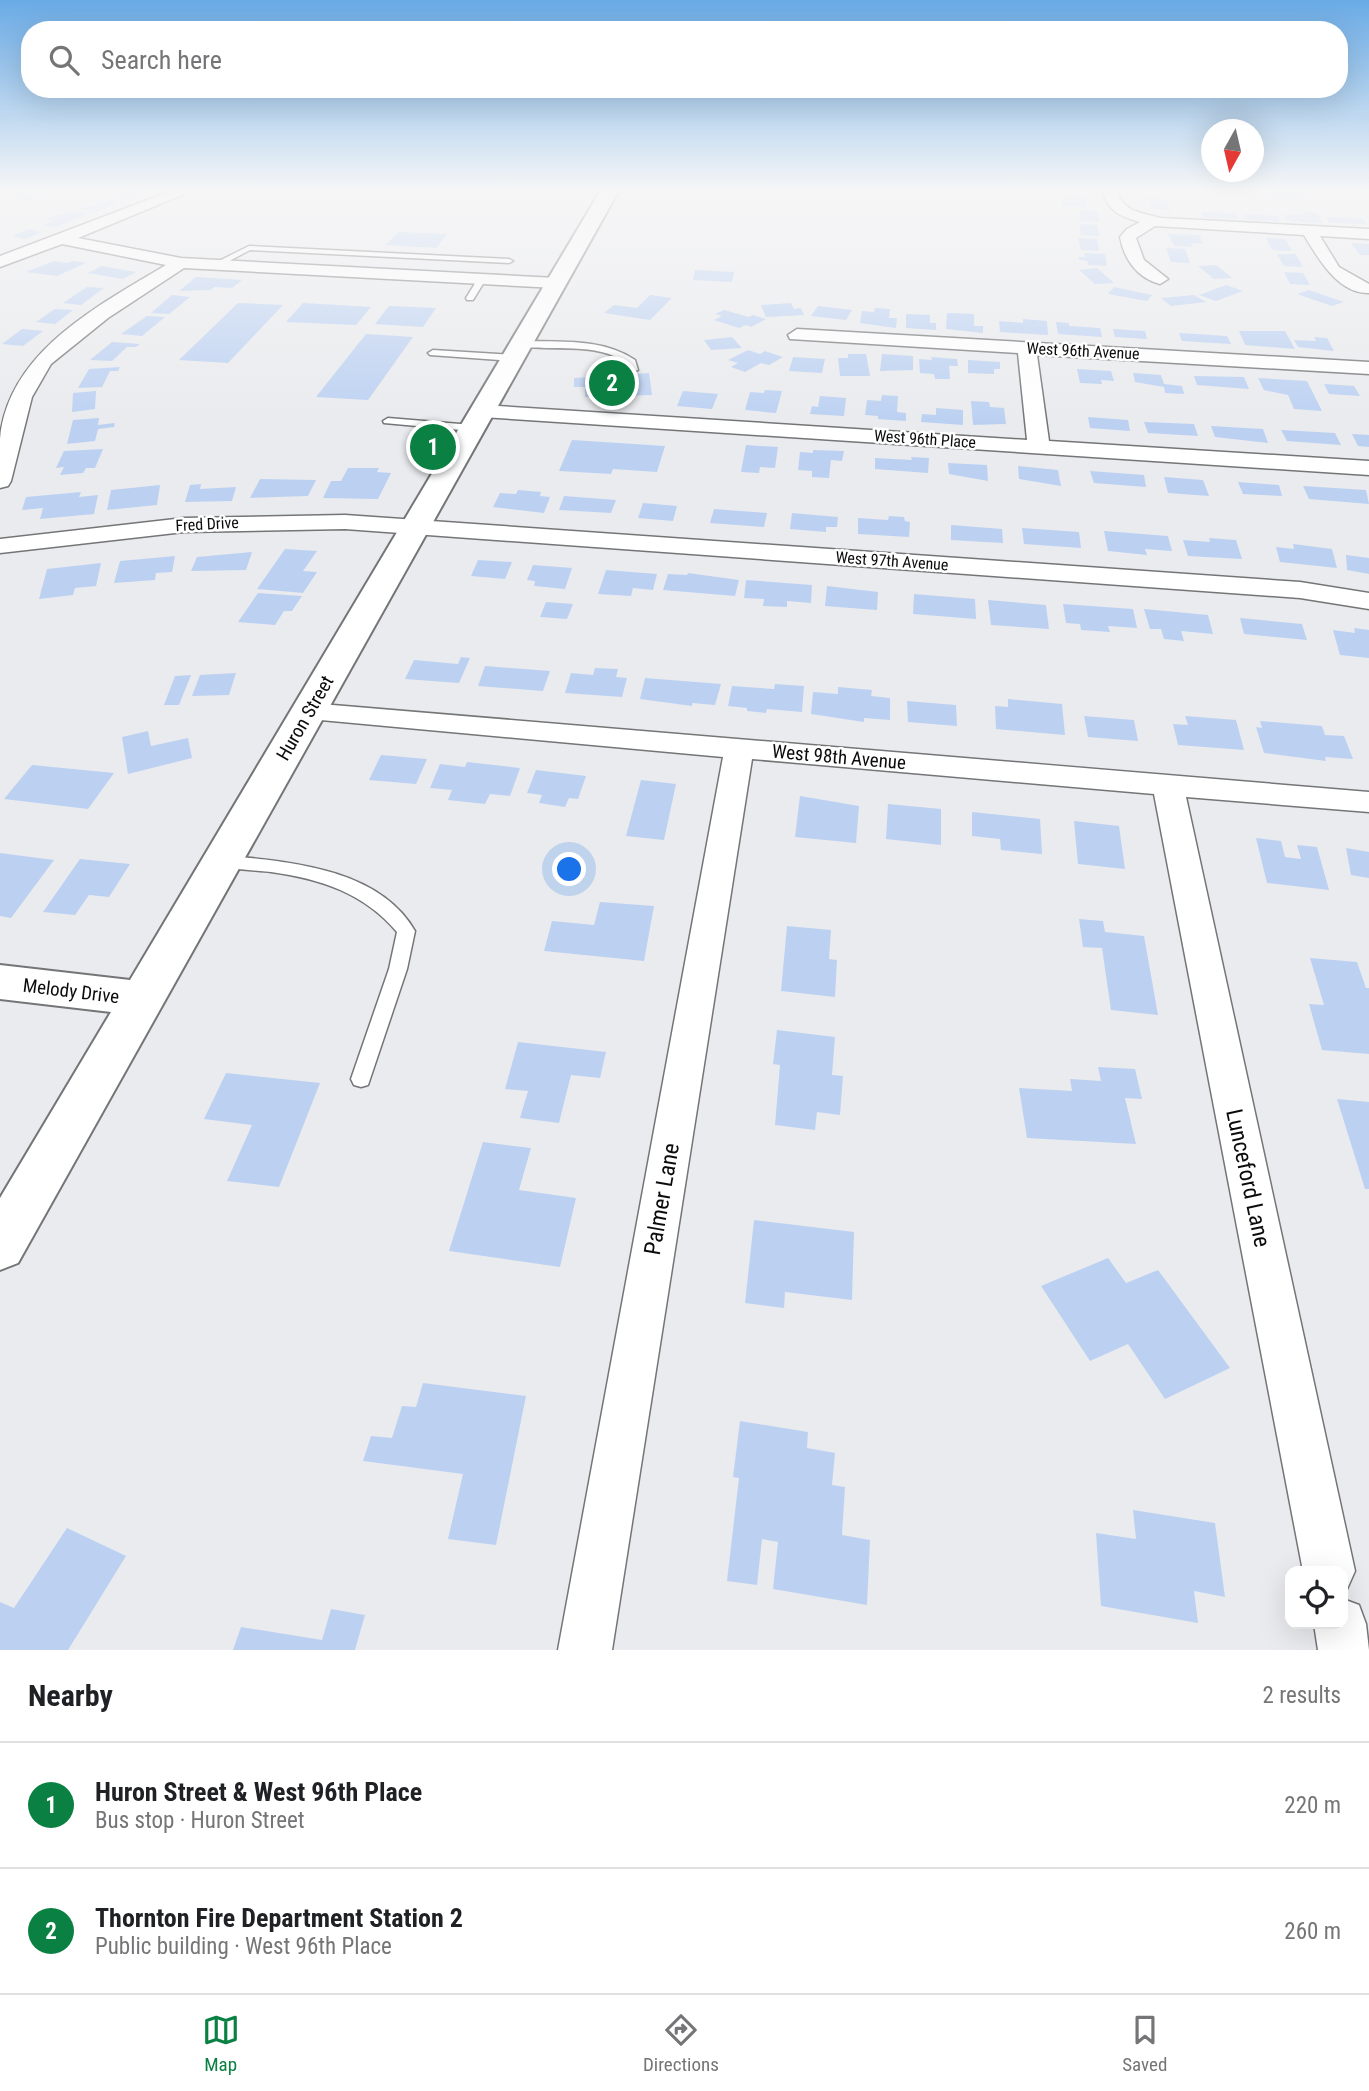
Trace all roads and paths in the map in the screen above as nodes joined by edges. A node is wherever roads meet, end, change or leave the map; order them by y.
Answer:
1 (175, 267) edge
2 (251, 267) edge
3 (565, 267) edge
4 (1141, 267) edge
5 (1331, 267) edge
6 (482, 279) junction
7 (1160, 279) dead end
8 (556, 283) junction
9 (1366, 289) dead end
10 (470, 298) dead end
11 (797, 335) dead end
12 (1027, 348) junction
13 (517, 351) junction
14 (433, 353) dead end
15 (1369, 368) edge
16 (633, 370) dead end
17 (477, 419) junction
18 (388, 421) dead end
19 (1039, 446) junction
20 (1369, 468) edge
21 (0, 481) edge
22 (415, 527) junction
23 (0, 546) edge
24 (1369, 601) edge
25 (309, 712) junction
26 (739, 748) junction
27 (1168, 785) junction
28 (1369, 802) edge
29 (222, 861) junction
30 (0, 982) edge
31 (143, 999) junction
32 (361, 1079) dead end
33 (0, 1246) edge
34 (1328, 1566) edge
35 (1341, 1629) edge
36 (585, 1650) edge
37 (1345, 1650) edge

1 - 21 street
2 - 6 street
3 - 8 main road, Huron Street
4 - 7 street
5 - 9 street
6 - 8 street
6 - 10 lane
8 - 13 main road, Huron Street
11 - 12 street, West 96th Avenue
12 - 15 street, West 96th Avenue
12 - 19 street
13 - 14 lane
13 - 16 lane
13 - 17 main road, Huron Street
17 - 18 lane
17 - 19 street, West 96th Place
17 - 22 main road, Huron Street
19 - 20 street, West 96th Place
22 - 23 street, Fred Drive
22 - 24 street, West 97th Avenue
22 - 25 main road, Huron Street
25 - 26 street, West 98th Avenue
25 - 29 main road, Huron Street
26 - 27 street, West 98th Avenue
26 - 36 street, Palmer Lane
27 - 28 street, West 98th Avenue
27 - 34 street, Lunceford Lane
29 - 31 main road, Huron Street
29 - 32 lane
30 - 31 main road, Melody Drive
31 - 33 main road, Huron Street
35 - 37 street

